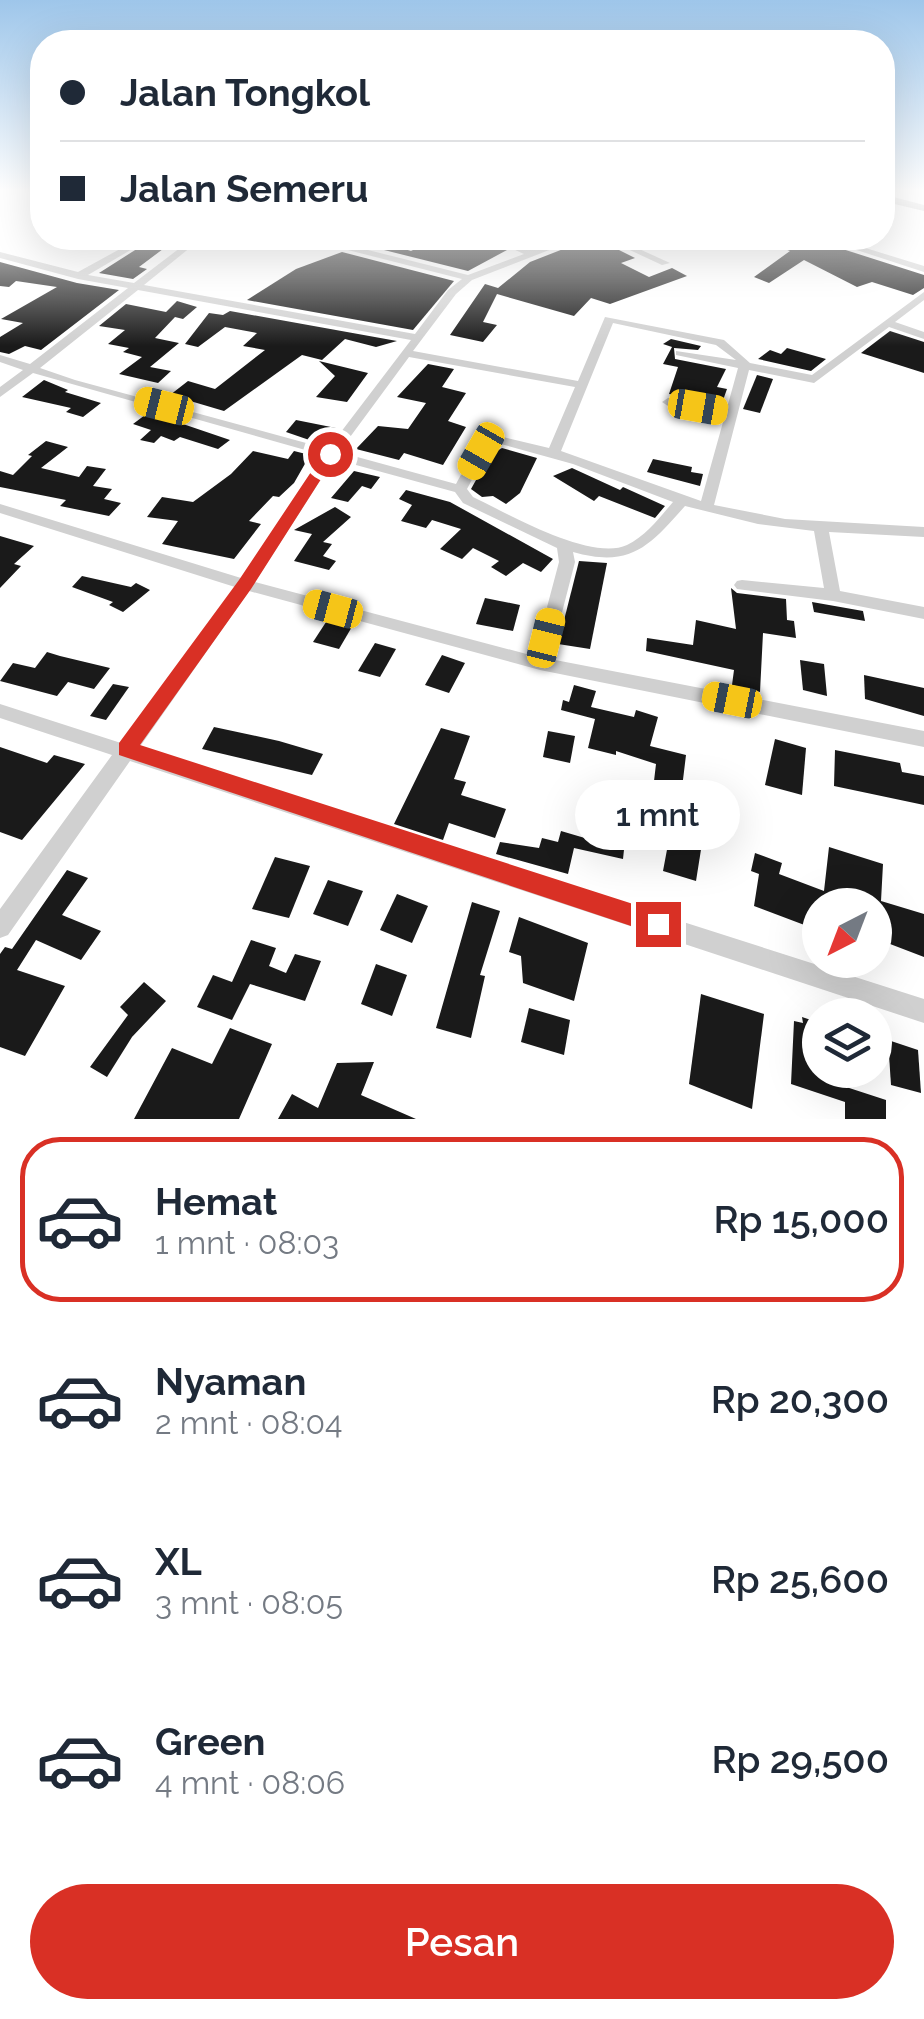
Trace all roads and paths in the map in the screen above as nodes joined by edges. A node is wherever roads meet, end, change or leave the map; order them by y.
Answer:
1 (125, 250) edge
2 (182, 250) edge
3 (356, 250) edge
4 (523, 250) edge
5 (534, 250) edge
6 (638, 250) edge
7 (862, 250) edge
8 (528, 252) junction
9 (0, 254) edge
10 (666, 262) dead end
11 (924, 270) edge
12 (78, 276) junction
13 (468, 278) junction
14 (134, 286) junction
15 (924, 294) edge
16 (910, 305) junction
17 (924, 310) edge
18 (888, 323) junction
19 (924, 336) edge
20 (416, 337) junction
21 (680, 352) dead end
22 (405, 353) junction
23 (0, 358) edge
24 (745, 362) junction
25 (36, 366) junction
26 (582, 385) junction
27 (0, 393) edge
28 (668, 402) dead end
29 (729, 412) junction
30 (555, 450) junction
31 (330, 454) junction
32 (460, 489) junction
33 (682, 500) junction
34 (0, 508) edge
35 (706, 508) junction
36 (821, 529) junction
37 (924, 532) edge
38 (564, 545) junction
39 (245, 584) junction
40 (742, 584) dead end
41 (833, 595) junction
42 (924, 614) edge
43 (540, 664) junction
44 (0, 711) edge
45 (924, 739) edge
46 (126, 749) junction
47 (0, 927) edge
48 (924, 1010) edge

1 - 12 street
2 - 14 street
3 - 13 street
4 - 8 street
5 - 8 street
6 - 10 street
7 - 11 street
8 - 13 street
9 - 12 street
12 - 14 street
13 - 20 street
14 - 20 street
14 - 25 street
15 - 16 street
16 - 17 street
16 - 18 street
18 - 19 street
18 - 24 street
20 - 22 street
21 - 24 street
22 - 26 street
22 - 31 street
23 - 25 street
24 - 26 street
24 - 29 street
25 - 27 street
25 - 31 street
26 - 30 street
28 - 29 street
29 - 35 street
30 - 32 street
30 - 33 street
31 - 32 street
31 - 39 street
32 - 38 street
33 - 35 street
33 - 38 street
34 - 39 street
35 - 36 street
36 - 37 street
36 - 41 street
38 - 43 street
39 - 43 street
39 - 46 street
40 - 41 street
41 - 42 street
43 - 45 street
44 - 46 street
46 - 47 street
46 - 48 street

